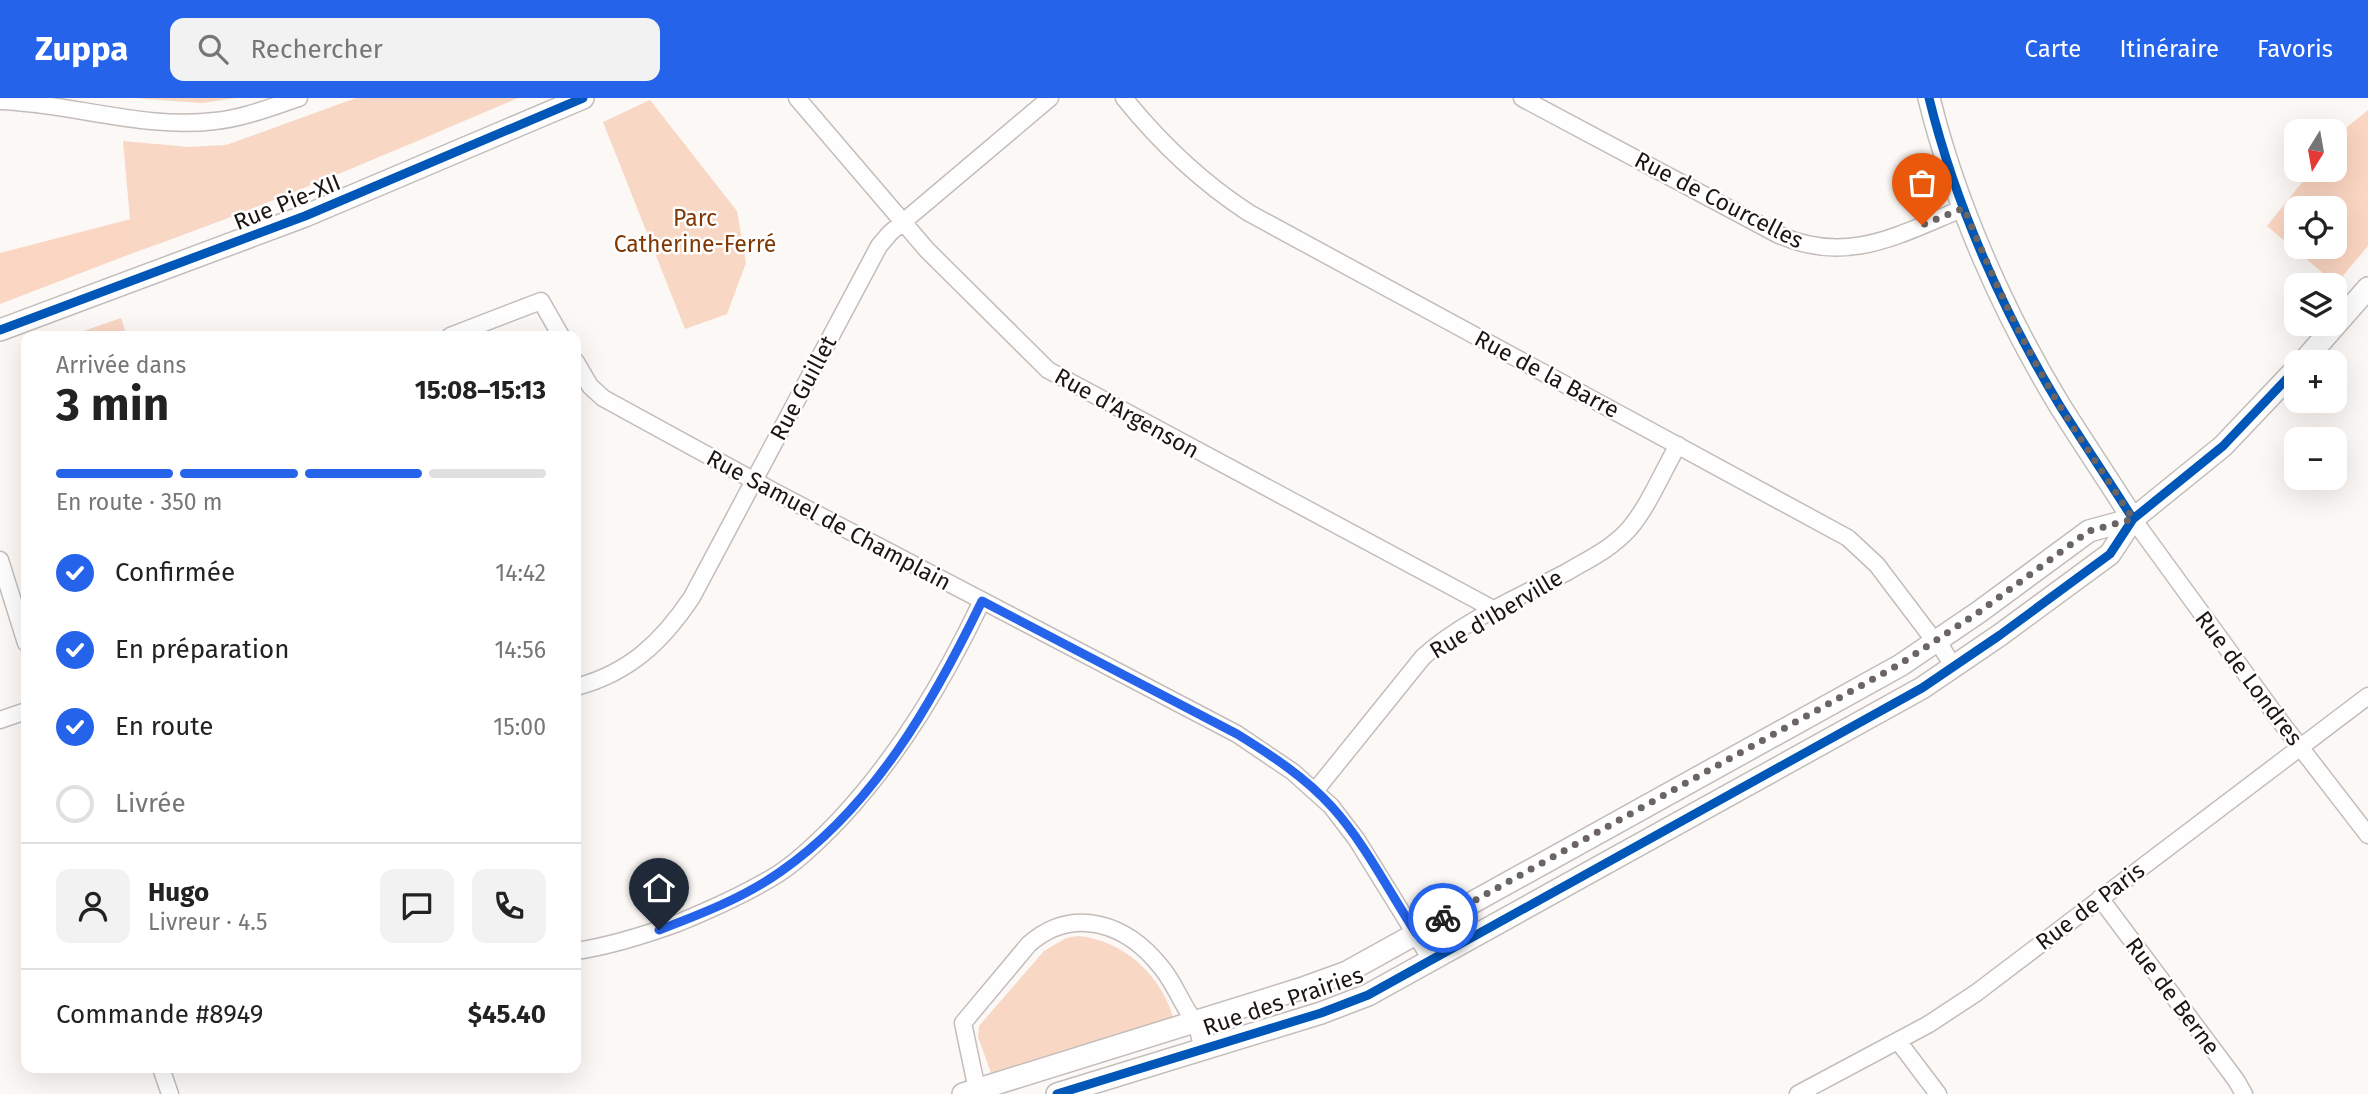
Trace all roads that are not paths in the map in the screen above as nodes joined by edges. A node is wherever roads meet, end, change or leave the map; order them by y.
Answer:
1 (299, 98) edge
2 (583, 98) edge
3 (797, 98) edge
4 (1050, 98) edge
5 (1125, 98) edge
6 (1522, 98) edge
7 (1929, 98) edge
8 (2, 100) edge
9 (1964, 208) junction
10 (902, 223) junction
11 (2368, 288) edge
12 (0, 330) edge
13 (463, 331) edge
14 (558, 331) edge
15 (2314, 350) edge
16 (581, 371) edge
17 (2284, 382) edge
18 (1678, 445) junction
19 (754, 480) junction
20 (2133, 519) junction
21 (0, 559) edge
22 (982, 601) junction
23 (1495, 610) junction
24 (21, 627) edge
25 (1937, 640) junction
26 (1953, 666) junction
27 (581, 685) edge
28 (2368, 696) edge
29 (21, 713) edge
30 (0, 720) edge
31 (2301, 747) junction
32 (1315, 791) junction
33 (2368, 835) edge
34 (2100, 898) junction
35 (1416, 933) junction
36 (581, 950) edge
37 (1432, 961) junction
38 (1195, 1021) junction
39 (1898, 1041) junction
40 (1203, 1048) junction
41 (162, 1073) edge
42 (974, 1092) edge
43 (170, 1094) edge
44 (1057, 1094) edge
45 (1798, 1094) edge
46 (1938, 1094) edge
47 (2244, 1094) edge

1 - 8 street
2 - 12 street, Rue Pie-XII
3 - 10 street, Rue d'Argenson
4 - 10 street, Rue Guillet
5 - 18 street, Rue de la Barre
6 - 9 street, Rue de Courcelles
7 - 9 street
9 - 20 street
10 - 19 street, Rue Guillet
10 - 23 street, Rue d'Argenson
11 - 15 street
13 - 14 street
16 - 19 street, Rue Samuel de Champlain
17 - 20 street, Rue des Prairies
18 - 23 street, Rue d'Iberville
18 - 25 street, Rue de la Barre
19 - 22 street, Rue Samuel de Champlain
19 - 27 street, Rue Guillet
20 - 25 street, Rue des Prairies
20 - 26 street, Rue des Prairies
20 - 31 street, Rue de Londres
21 - 24 street
22 - 32 street, Rue Samuel de Champlain
22 - 36 street
23 - 32 street, Rue d'Iberville
25 - 26 street, Rue de la Barre
25 - 35 street, Rue des Prairies
26 - 37 street, Rue des Prairies
28 - 31 street, Rue de Paris
29 - 30 street
31 - 33 street, Rue de Londres
31 - 34 street, Rue de Paris
32 - 35 street, Rue Samuel de Champlain
34 - 39 street, Rue de Paris
34 - 47 street, Rue de Berne
35 - 37 street, Rue Samuel de Champlain
35 - 38 street, Rue des Prairies
37 - 40 street, Rue des Prairies
38 - 40 street, Rue des Prairies
38 - 42 street, Rue des Prairies
38 - 42 street, Rue des Prairies
39 - 45 street, Rue de Paris
39 - 46 street
40 - 44 street, Rue des Prairies
41 - 43 street

